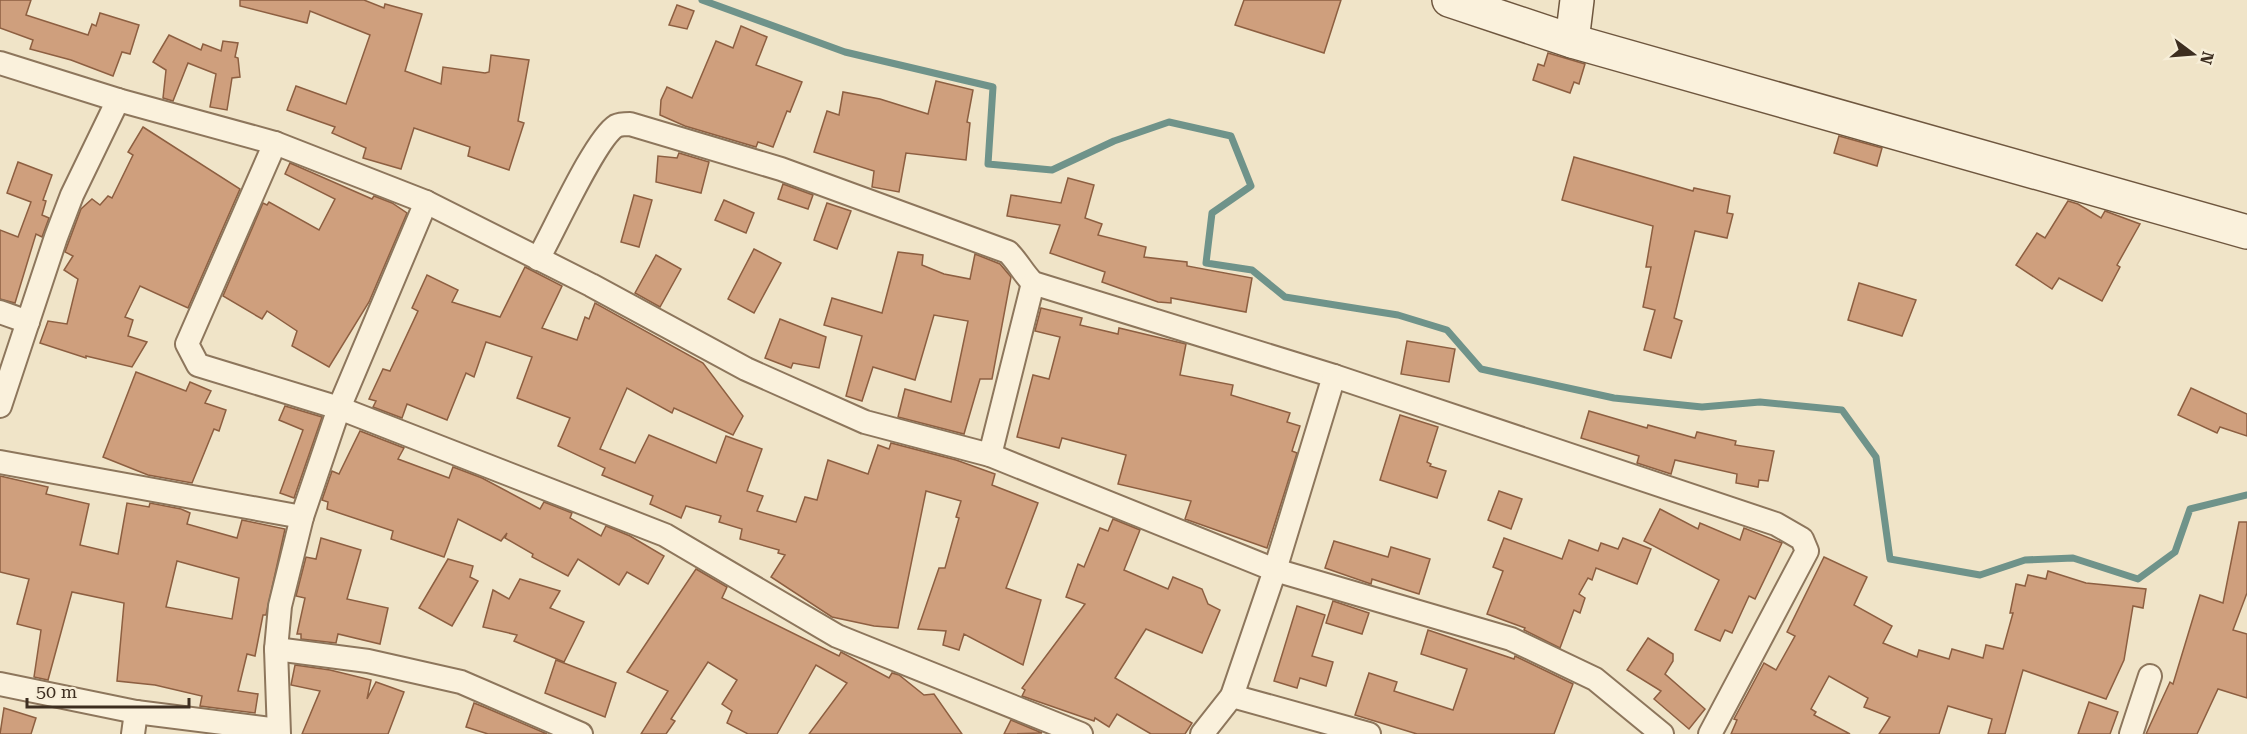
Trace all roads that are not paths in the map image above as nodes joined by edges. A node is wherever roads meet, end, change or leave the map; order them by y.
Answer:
1 (1449, 0) edge
2 (1577, 0) edge
3 (1572, 41) junction
4 (0, 63) edge
5 (118, 100) junction
6 (275, 142) junction
7 (426, 202) junction
8 (2247, 232) edge
9 (538, 259) junction
10 (1034, 283) junction
11 (0, 312) edge
12 (28, 322) junction
13 (1334, 376) junction
14 (0, 406) edge
15 (339, 408) junction
16 (990, 455) junction
17 (0, 462) edge
18 (302, 517) junction
19 (1275, 570) junction
20 (276, 649) junction
21 (2150, 675) dead end
22 (0, 684) edge
23 (1232, 696) junction
24 (136, 712) junction
25 (279, 732) edge
26 (133, 734) edge
27 (581, 734) edge
28 (1081, 734) edge
29 (1202, 734) edge
30 (1369, 734) edge
31 (1662, 734) edge
32 (1710, 734) edge
33 (2131, 734) edge

1 - 3 street
2 - 3 street
3 - 8 street
4 - 5 street
5 - 6 street
5 - 12 street
6 - 7 street
6 - 15 street
7 - 9 street
7 - 15 street
9 - 10 street
9 - 16 street
10 - 13 street
10 - 16 street
11 - 12 street
12 - 14 street
13 - 19 street
13 - 32 street
15 - 18 street
15 - 28 street
16 - 19 street
17 - 18 street
18 - 20 street
19 - 23 street
19 - 31 street
20 - 25 street
20 - 27 street
21 - 33 street
22 - 24 street
23 - 29 street
23 - 30 street
24 - 25 street
24 - 26 street

